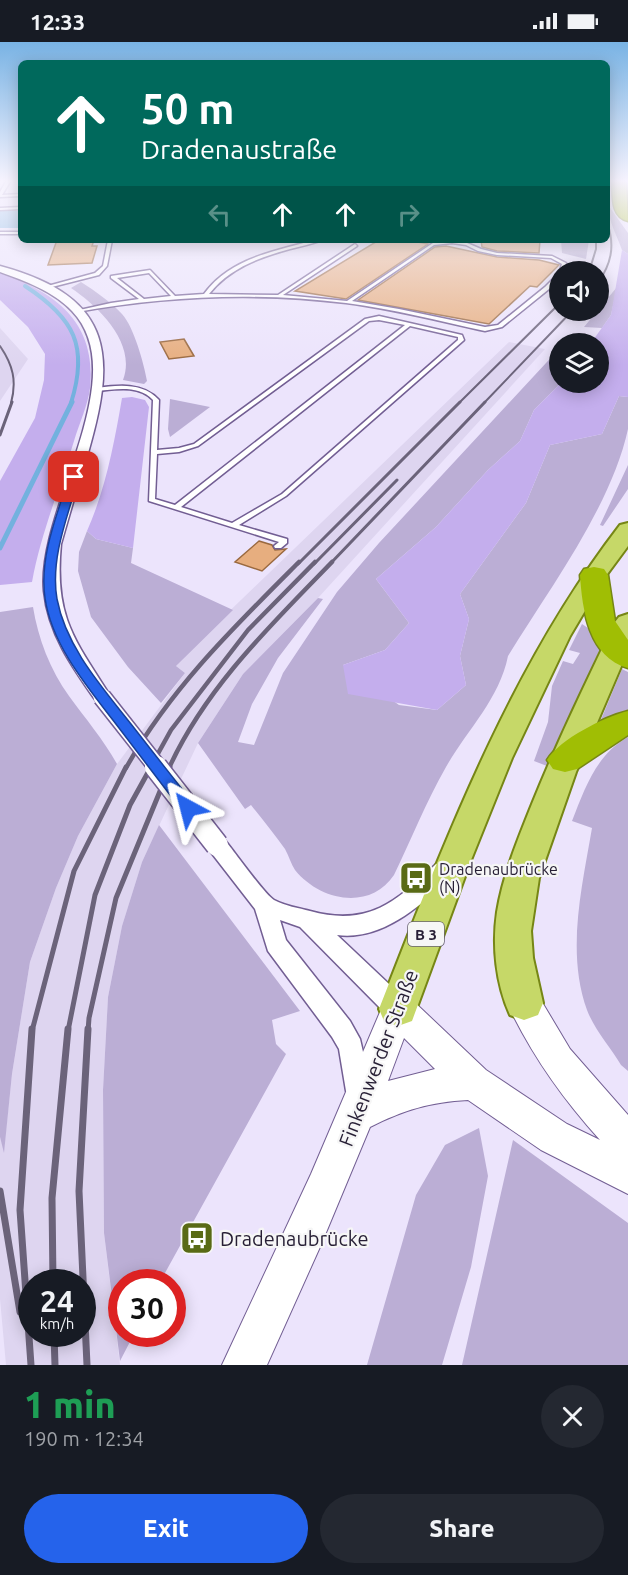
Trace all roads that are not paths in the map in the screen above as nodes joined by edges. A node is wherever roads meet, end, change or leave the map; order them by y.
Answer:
1 (109, 243) edge
2 (309, 243) edge
3 (439, 243) edge
4 (462, 243) edge
5 (355, 245) dead end
6 (560, 261) edge
7 (0, 269) edge
8 (549, 286) edge
9 (46, 288) junction
10 (206, 294) junction
11 (280, 295) junction
12 (174, 297) junction
13 (143, 300) junction
14 (348, 302) junction
15 (77, 311) junction
16 (410, 324) junction
17 (98, 389) junction
18 (155, 452) junction
19 (177, 507) junction
20 (232, 525) junction
21 (628, 530) edge
22 (278, 546) dead end
23 (594, 575) junction
24 (624, 642) edge
25 (628, 722) edge
26 (565, 760) junction
27 (454, 860) junction
28 (265, 906) junction
29 (309, 922) junction
30 (524, 1003) joint
31 (398, 1009) junction
32 (473, 1082) junction
33 (359, 1113) junction
34 (628, 1142) edge
35 (628, 1174) edge
36 (244, 1365) edge

1 - 9 lane
2 - 10 lane
3 - 14 lane
4 - 6 lane
5 - 11 lane
7 - 9 street
8 - 14 lane
9 - 15 street
10 - 11 lane
10 - 12 lane
11 - 14 lane
12 - 13 lane
12 - 13 lane
13 - 15 lane
15 - 17 street
16 - 18 lane
16 - 19 lane
16 - 20 lane
17 - 18 lane
17 - 28 street, bridge
18 - 19 lane
19 - 20 lane
20 - 22 lane
21 - 23 main road, Finkenwerder Straße / B 3
23 - 24 highway
23 - 27 main road, Finkenwerder Straße / B 3
24 - 26 main road
25 - 26 highway
26 - 30 main road
27 - 29 street
27 - 31 main road, Finkenwerder Straße / B 3
28 - 29 street
28 - 33 street
29 - 31 street
30 - 34 main road
31 - 32 main road
31 - 33 main road, Finkenwerder Straße
32 - 33 main road
32 - 35 main road
33 - 36 main road, Finkenwerder Straße

